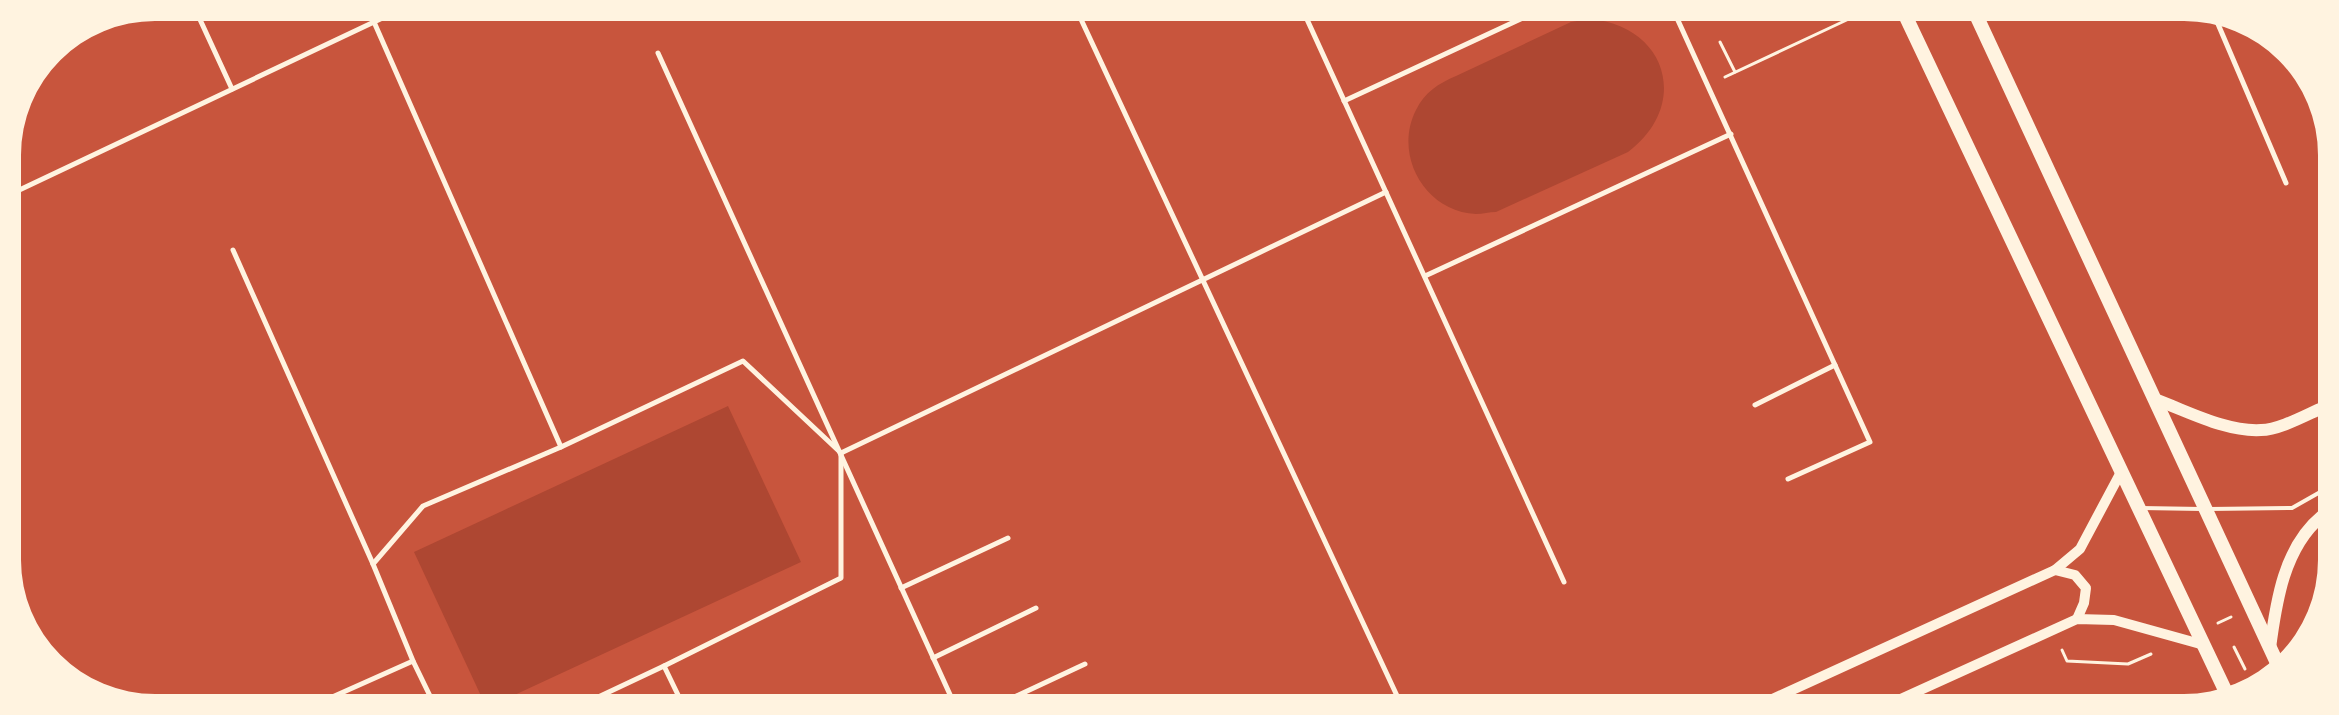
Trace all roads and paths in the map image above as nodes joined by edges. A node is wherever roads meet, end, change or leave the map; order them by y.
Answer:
1 (1308, 21) edge
2 (1516, 21) edge
3 (1678, 21) edge
4 (1844, 21) edge
5 (1908, 21) edge
6 (1979, 21) edge
7 (201, 22) edge
8 (374, 22) joint
9 (1083, 22) edge
10 (2219, 26) edge
11 (1720, 42) dead end
12 (658, 53) dead end
13 (1735, 72) junction
14 (1708, 84) junction
15 (232, 90) junction
16 (1344, 101) junction
17 (1732, 134) junction
18 (2286, 183) dead end
19 (22, 189) edge
20 (1386, 192) junction
21 (233, 250) dead end
22 (1425, 276) junction
23 (1204, 281) junction
24 (1835, 366) junction
25 (2154, 399) junction
26 (1755, 404) dead end
27 (2318, 410) edge
28 (561, 447) junction
29 (841, 453) junction
30 (2121, 472) junction
31 (1788, 479) dead end
32 (2318, 493) edge
33 (2138, 508) junction
34 (2205, 509) junction
35 (2318, 519) edge
36 (1008, 538) dead end
37 (373, 564) junction
38 (2055, 570) junction
39 (1564, 582) dead end
40 (901, 588) junction
41 (1036, 608) dead end
42 (2077, 619) junction
43 (2204, 645) junction
44 (2270, 648) junction
45 (933, 658) junction
46 (2274, 658) edge
47 (2067, 661) dead end
48 (413, 662) junction
49 (1085, 664) dead end
50 (2128, 664) dead end
51 (664, 666) junction
52 (2224, 687) edge
53 (1396, 693) edge
54 (1785, 693) edge
55 (1914, 693) edge
56 (339, 694) edge
57 (429, 694) edge
58 (605, 694) edge
59 (677, 694) edge
60 (950, 694) edge
61 (1022, 694) edge

1 - 16 street
2 - 16 street
3 - 14 street
4 - 13 path
5 - 30 highway
6 - 25 highway
7 - 15 street
8 - 15 street
8 - 28 street
9 - 23 street
10 - 18 street
11 - 13 path
12 - 29 street
13 - 14 path
14 - 17 street
15 - 19 street
16 - 20 street
17 - 22 street
17 - 24 street
20 - 22 street
20 - 23 street
21 - 37 street
22 - 39 street
23 - 29 street
23 - 53 street
24 - 26 street
24 - 31 street
25 - 27 main road
25 - 34 highway
28 - 29 street
28 - 37 street
29 - 40 street
29 - 51 street
30 - 33 highway
30 - 38 main road
32 - 34 lane
33 - 34 lane
33 - 43 highway
34 - 44 highway
35 - 44 main road
36 - 40 street
37 - 48 street
38 - 42 main road
38 - 54 main road
40 - 45 street
41 - 45 street
42 - 43 main road
42 - 55 main road
43 - 52 highway
44 - 46 highway
45 - 60 street
47 - 50 path
48 - 56 street
48 - 57 street
49 - 61 street
51 - 58 street
51 - 59 street

